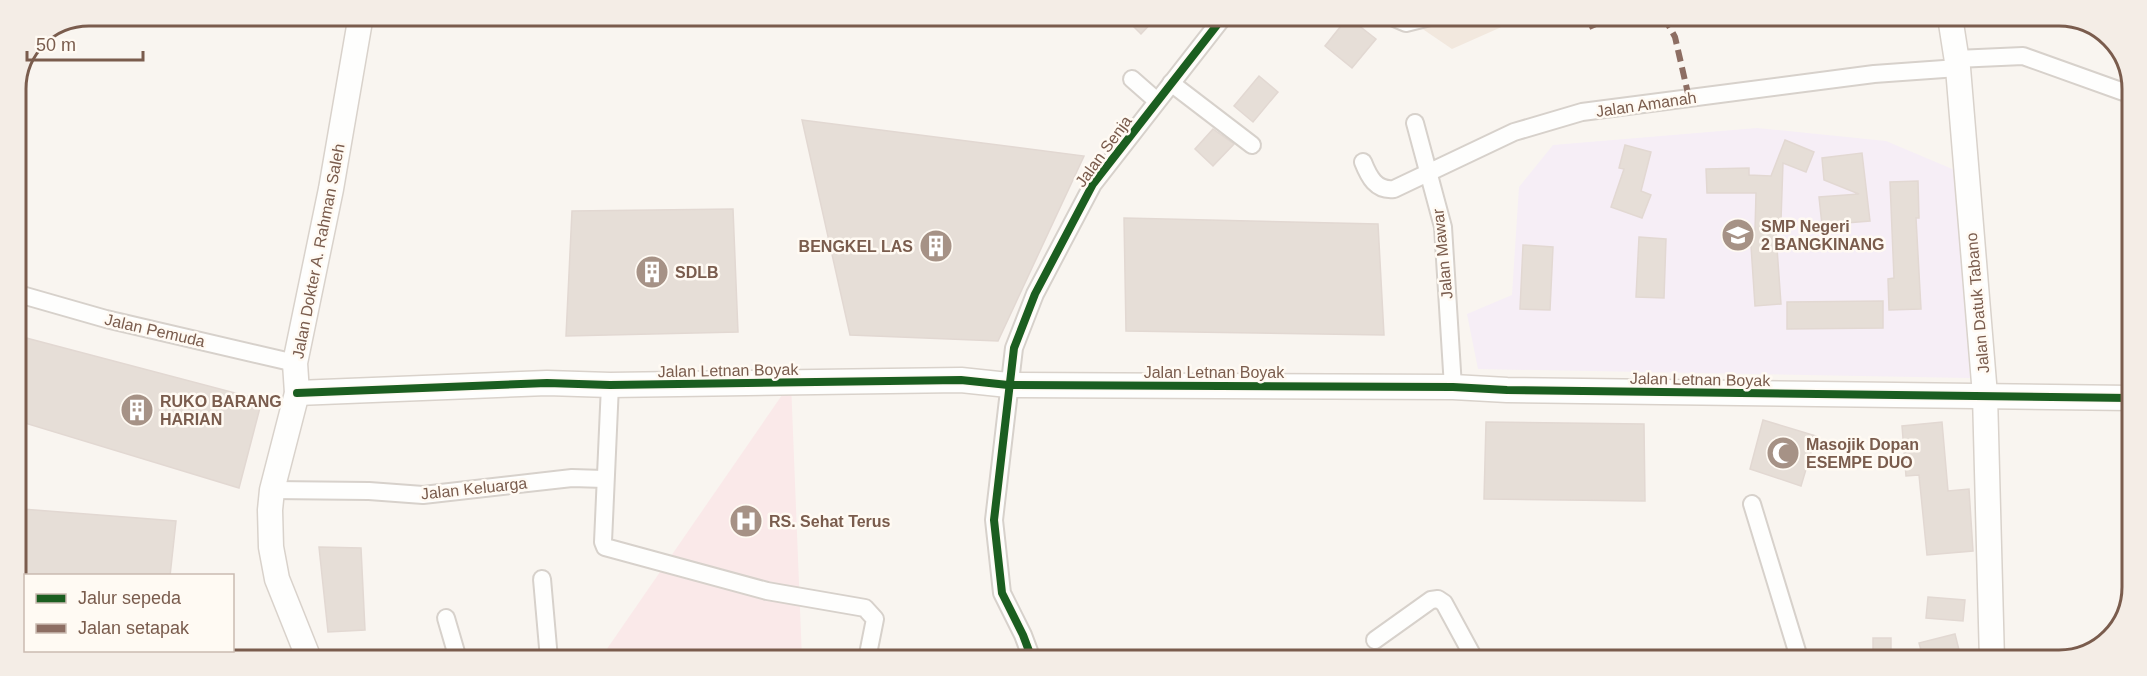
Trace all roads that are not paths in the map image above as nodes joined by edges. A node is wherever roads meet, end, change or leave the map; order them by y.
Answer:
1 (359, 26) edge
2 (1216, 26) edge
3 (1951, 26) edge
4 (1957, 63) junction
5 (1132, 79) dead end
6 (1171, 83) junction
7 (2121, 91) edge
8 (1157, 101) junction
9 (1415, 123) dead end
10 (1252, 145) dead end
11 (1363, 162) dead end
12 (1431, 174) junction
13 (26, 296) edge
14 (295, 363) junction
15 (1008, 384) junction
16 (610, 385) junction
17 (1453, 387) junction
18 (297, 393) junction
19 (1985, 395) junction
20 (2122, 398) edge
21 (604, 479) junction
22 (272, 490) junction
23 (1752, 504) dead end
24 (542, 579) dead end
25 (446, 618) dead end
26 (1375, 640) dead end
27 (305, 650) edge
28 (455, 650) edge
29 (548, 650) edge
30 (869, 650) edge
31 (1029, 650) edge
32 (1470, 650) edge
33 (1797, 650) edge
34 (1990, 650) edge

1 - 14 street, Jalan Dokter A. Rahman Saleh
2 - 6 street, Jalan Senja
3 - 4 street, Jalan Datuk Tabano
4 - 7 street, Jalan Amanah
4 - 12 street, Jalan Amanah
4 - 19 street, Jalan Datuk Tabano
5 - 8 street
6 - 8 street, Jalan Senja
6 - 10 street
8 - 15 street, Jalan Senja
9 - 12 street, Jalan Mawar
11 - 12 street, Jalan Amanah
12 - 17 street, Jalan Mawar
13 - 14 street, Jalan Pemuda
14 - 18 street, Jalan Dokter A. Rahman Saleh
15 - 16 street, Jalan Letnan Boyak
15 - 17 street, Jalan Letnan Boyak
15 - 31 street, Jalan Senja
16 - 18 street, Jalan Letnan Boyak
16 - 21 street
17 - 19 street, Jalan Letnan Boyak
18 - 22 street, Jalan Dokter A. Rahman Saleh
19 - 20 street, Jalan Letnan Boyak
19 - 34 street, Jalan Datuk Tabano
21 - 22 street, Jalan Keluarga
21 - 30 street
22 - 27 street, Jalan Dokter A. Rahman Saleh
23 - 33 street
24 - 29 street
25 - 28 street
26 - 32 street

